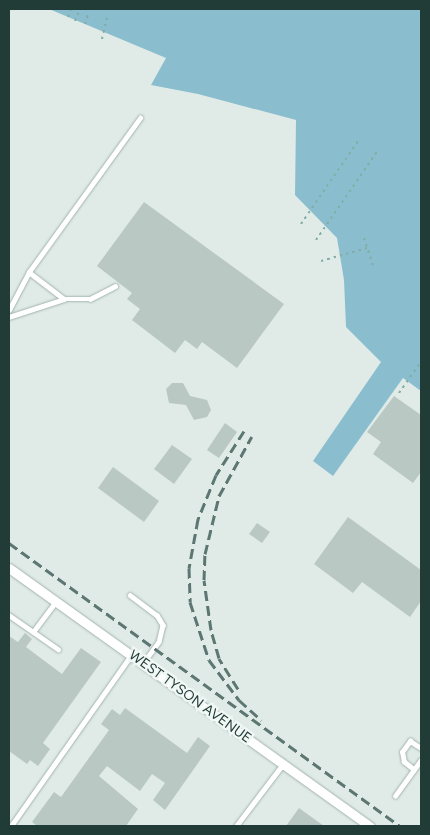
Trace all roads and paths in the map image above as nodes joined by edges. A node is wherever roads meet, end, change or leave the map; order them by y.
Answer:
1 (71, 9) edge
2 (80, 9) edge
3 (89, 12) dead end
4 (68, 17) dead end
5 (107, 18) dead end
6 (75, 21) dead end
7 (85, 24) dead end
8 (102, 39) dead end
9 (140, 118) dead end
10 (360, 138) dead end
11 (378, 150) dead end
12 (300, 224) dead end
13 (364, 238) dead end
14 (316, 240) dead end
15 (367, 248) junction
16 (321, 261) dead end
17 (374, 268) dead end
18 (29, 272) junction
19 (115, 286) dead end
20 (64, 299) junction
21 (9, 310) edge
22 (9, 316) edge
23 (421, 361) edge
24 (399, 393) dead end
25 (9, 568) edge
26 (130, 595) dead end
27 (56, 601) junction
28 (9, 615) edge
29 (33, 632) junction
30 (58, 649) dead end
31 (131, 655) junction
32 (143, 664) junction
33 (421, 748) edge
34 (421, 760) edge
35 (282, 764) junction
36 (414, 770) junction
37 (395, 796) dead end
38 (11, 826) edge
39 (236, 826) edge
40 (370, 826) edge

1 - 4 path
2 - 6 path
3 - 7 path
5 - 8 path
9 - 18 lane
10 - 12 path
11 - 14 path
13 - 15 path
15 - 16 path
15 - 17 path
18 - 20 lane
18 - 21 lane
19 - 20 lane
20 - 22 lane
23 - 24 path
25 - 27 street, WEST TYSON AVENUE
26 - 32 lane
27 - 29 lane
27 - 31 street, WEST TYSON AVENUE
28 - 29 lane
29 - 30 lane
31 - 32 street, WEST TYSON AVENUE
31 - 38 lane
32 - 35 street, WEST TYSON AVENUE
33 - 36 lane
34 - 36 lane
35 - 39 lane
35 - 40 street, WEST TYSON AVENUE
36 - 37 lane

